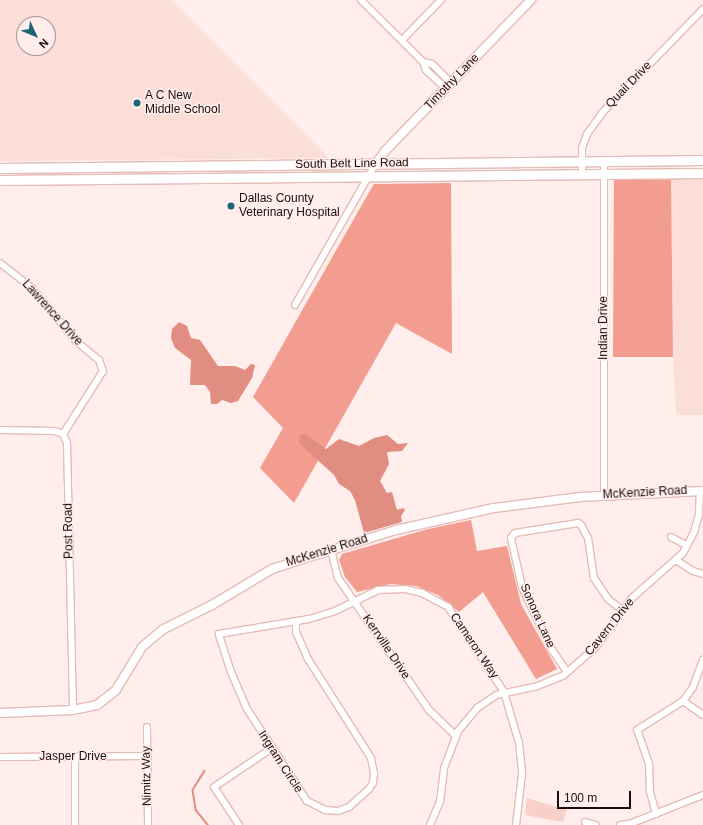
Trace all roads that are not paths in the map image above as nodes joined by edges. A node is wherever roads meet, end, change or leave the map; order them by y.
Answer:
1 (361, 0) edge
2 (440, 0) edge
3 (531, 0) edge
4 (703, 9) edge
5 (402, 40) junction
6 (448, 86) junction
7 (703, 160) edge
8 (582, 162) junction
9 (604, 162) junction
10 (375, 165) junction
11 (49, 167) junction
12 (78, 167) junction
13 (99, 167) junction
14 (0, 168) edge
15 (703, 173) edge
16 (604, 174) junction
17 (582, 175) junction
18 (367, 178) junction
19 (59, 179) junction
20 (104, 179) junction
21 (0, 180) edge
22 (0, 262) edge
23 (294, 305) dead end
24 (0, 430) edge
25 (63, 434) junction
26 (702, 491) edge
27 (604, 495) junction
28 (670, 537) dead end
29 (687, 546) junction
30 (331, 550) junction
31 (676, 560) junction
32 (703, 574) edge
33 (355, 602) junction
34 (622, 610) junction
35 (296, 621) junction
36 (219, 634) joint
37 (703, 660) edge
38 (567, 672) junction
39 (504, 692) junction
40 (683, 701) junction
41 (73, 710) junction
42 (0, 712) edge
43 (703, 715) edge
44 (147, 727) dead end
45 (455, 736) junction
46 (272, 748) junction
47 (147, 756) junction
48 (0, 757) edge
49 (75, 757) junction
50 (703, 795) edge
51 (656, 814) junction
52 (586, 822) dead end
53 (75, 825) edge
54 (148, 825) edge
55 (239, 825) edge
56 (430, 825) edge
57 (516, 825) edge
58 (596, 825) edge
59 (620, 825) edge

1 - 5 street
2 - 5 street
3 - 6 street, Timothy Lane
4 - 8 street, Quail Drive
5 - 6 street
6 - 10 street, Timothy Lane
7 - 9 main road, South Belt Line Road
8 - 9 main road, South Belt Line Road
8 - 10 main road, South Belt Line Road
8 - 17 street, Quail Drive
9 - 16 street, Indian Drive
10 - 13 main road, South Belt Line Road
10 - 18 street
11 - 12 main road, South Belt Line Road
11 - 14 main road, South Belt Line Road
11 - 19 main road
12 - 13 main road, South Belt Line Road
12 - 19 main road
13 - 20 main road
15 - 16 main road, South Belt Line Road
16 - 17 main road, South Belt Line Road
16 - 27 street, Indian Drive
17 - 18 main road, South Belt Line Road
18 - 20 main road, South Belt Line Road
18 - 23 street
19 - 20 main road, South Belt Line Road
19 - 21 main road, South Belt Line Road
22 - 25 street, Lawrence Drive
24 - 25 street
25 - 41 street, Post Road
26 - 27 street, McKenzie Road
26 - 29 street, Cavern Drive
27 - 30 street, McKenzie Road
28 - 29 street
29 - 31 street, Cavern Drive
30 - 33 street, Kerrville Drive
30 - 41 street, McKenzie Road
31 - 32 street
31 - 34 street, Cavern Drive
33 - 35 street, Cameron Way
33 - 39 street, Cameron Way
33 - 45 street, Kerrville Drive
34 - 38 street, Cavern Drive
34 - 38 street, Sonora Lane
35 - 36 street, Cameron Way
35 - 46 street, Ingram Circle
36 - 46 street, Ingram Circle
37 - 40 street
38 - 39 street, Cavern Drive
39 - 45 street, Cavern Drive
39 - 57 street, Cameron Way
40 - 43 street
40 - 51 street
41 - 42 street, McKenzie Road
44 - 47 street, Nimitz Way
45 - 56 street, Cavern Drive
46 - 55 street
47 - 49 street, Jasper Drive
47 - 54 street, Nimitz Way
48 - 49 street, Jasper Drive
49 - 53 street
50 - 51 street
51 - 59 street
52 - 58 street

